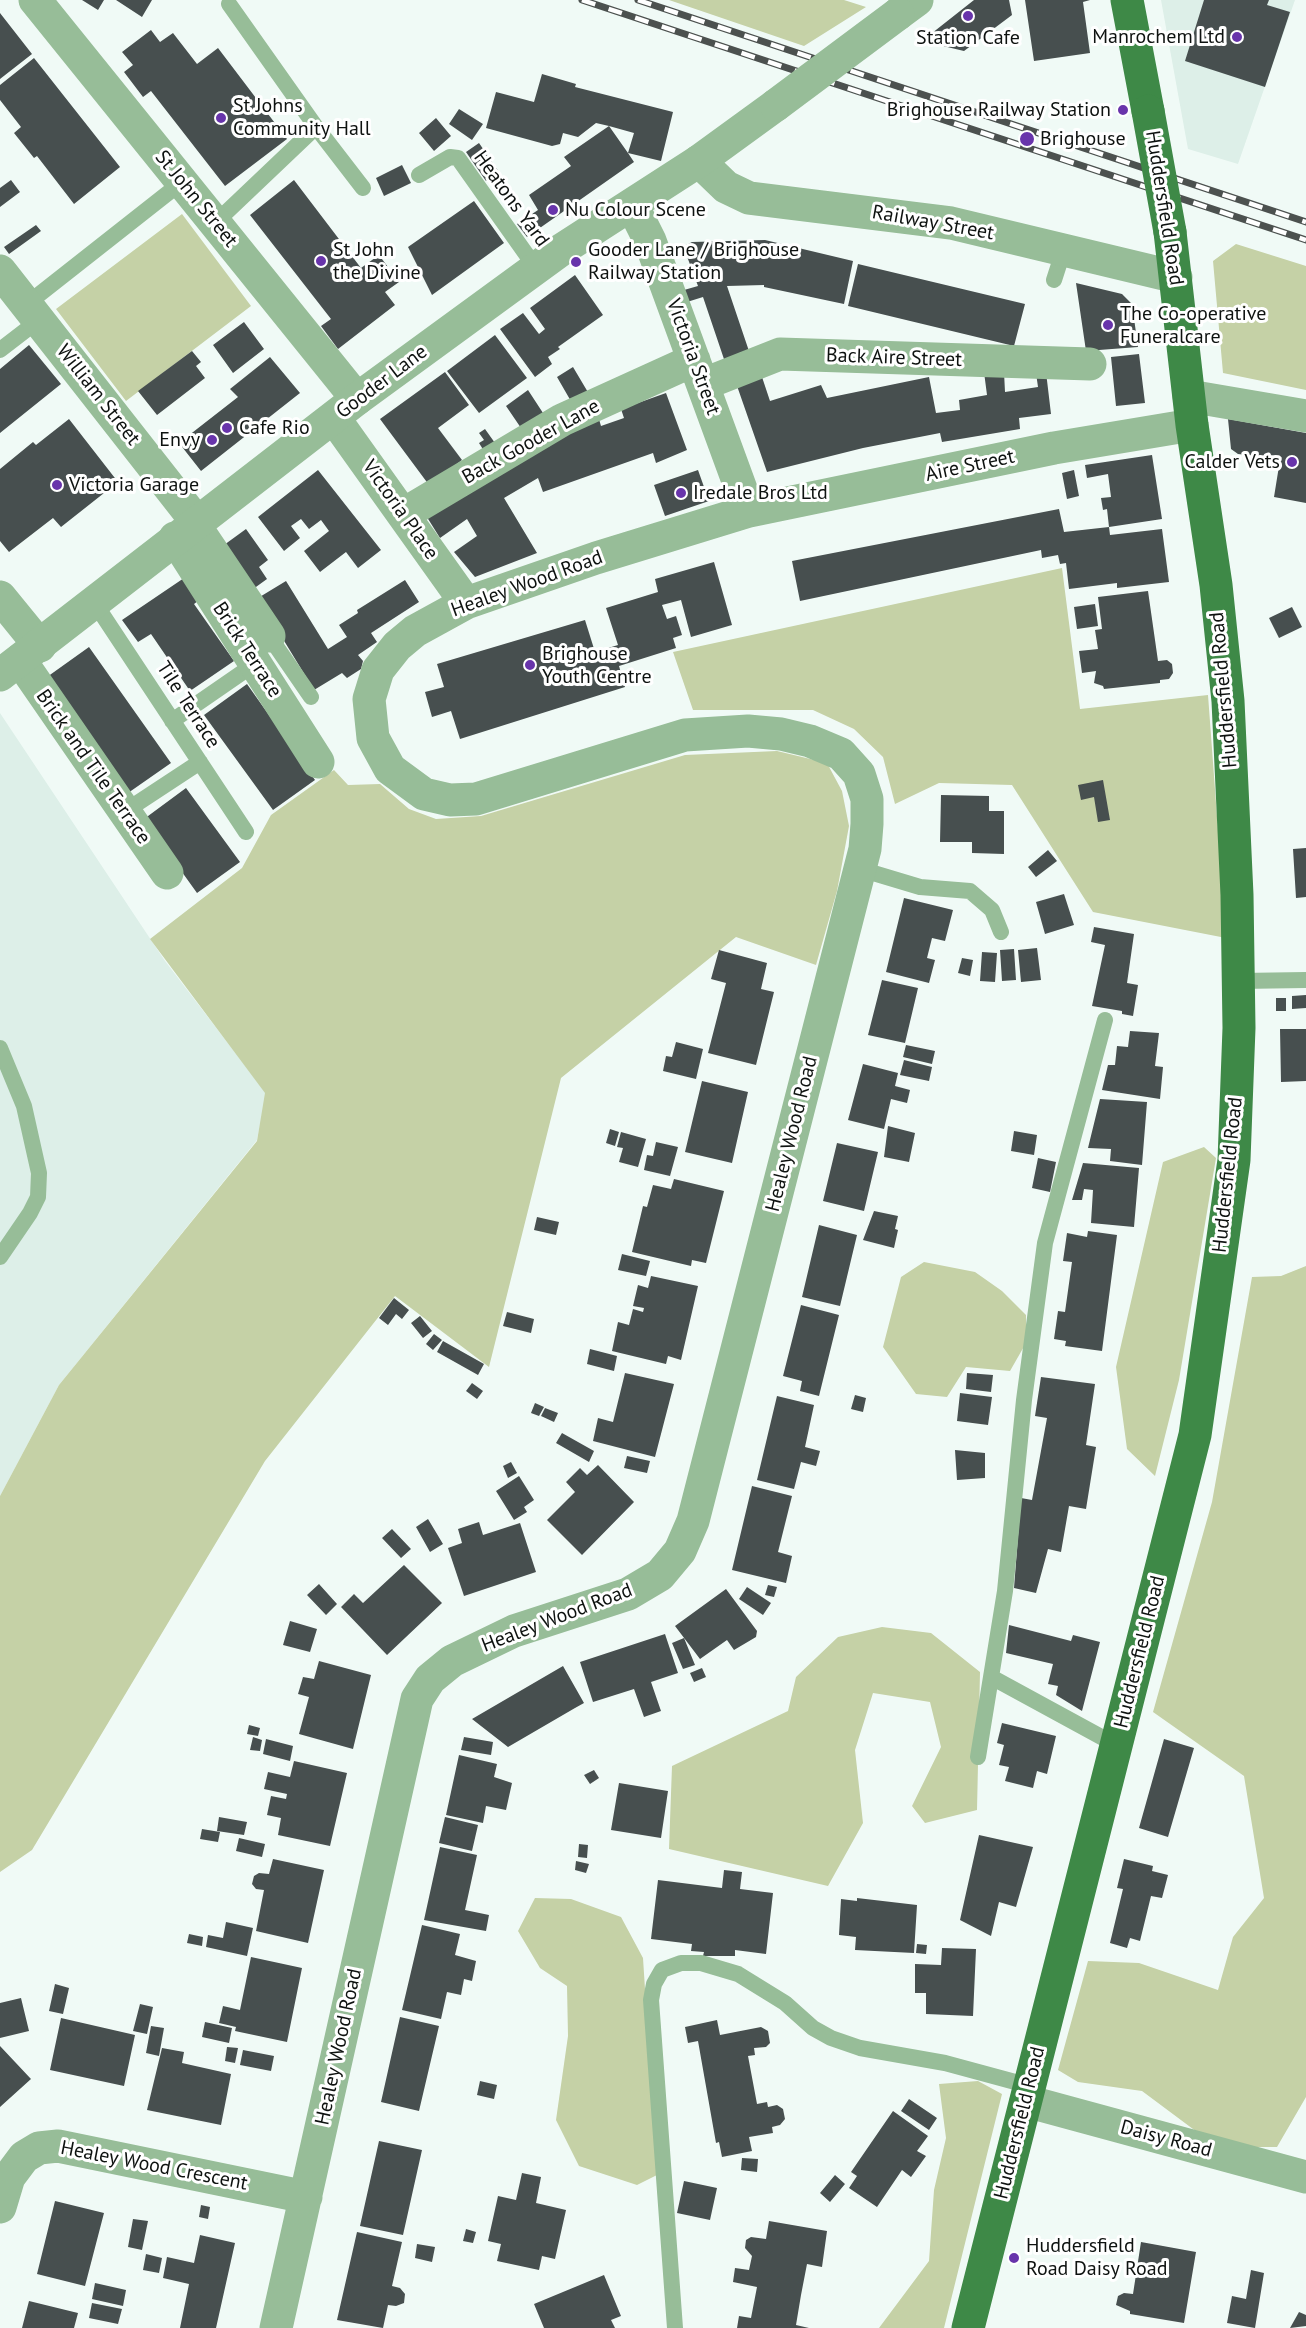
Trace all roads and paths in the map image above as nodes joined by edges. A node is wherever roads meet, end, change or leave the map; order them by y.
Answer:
1 (35, 0) edge
2 (1127, 0) edge
3 (229, 4) dead end
4 (907, 7) edge
5 (316, 127) junction
6 (699, 161) junction
7 (419, 175) dead end
8 (182, 182) junction
9 (363, 188) dead end
10 (632, 205) junction
11 (215, 223) junction
12 (1064, 249) junction
13 (536, 268) junction
14 (0, 271) edge
15 (1176, 277) junction
16 (1054, 280) dead end
17 (33, 312) junction
18 (0, 350) edge
19 (1090, 364) dead end
20 (699, 372) junction
21 (346, 408) junction
22 (1190, 411) junction
23 (1306, 416) edge
24 (749, 512) junction
25 (404, 514) junction
26 (188, 527) junction
27 (0, 597) edge
28 (94, 602) junction
29 (466, 603) junction
30 (262, 650) junction
31 (20, 660) edge
32 (311, 697) dead end
33 (172, 721) junction
34 (200, 762) junction
35 (318, 762) dead end
36 (124, 812) junction
37 (246, 832) dead end
38 (860, 869) junction
39 (166, 873) dead end
40 (1001, 932) dead end
41 (1306, 980) edge
42 (1239, 981) junction
43 (1105, 1020) dead end
44 (0, 1048) edge
45 (0, 1257) edge
46 (993, 1678) junction
47 (1116, 1745) junction
48 (978, 1757) dead end
49 (1028, 2094) junction
50 (1306, 2177) edge
51 (306, 2197) junction
52 (0, 2207) edge
53 (276, 2328) edge
54 (675, 2328) edge
55 (968, 2328) edge

1 - 8 street, St John Street
2 - 15 main road, Huddersfield Road, bridge
3 - 5 lane
4 - 6 street, Gooder Lane, bridge
5 - 9 lane
5 - 11 lane
6 - 10 street, Gooder Lane
6 - 12 street, Railway Street
7 - 13 lane, Heatons Yard
8 - 11 street, St John Street
8 - 17 lane
10 - 13 street, Gooder Lane
10 - 20 street, Victoria Street
11 - 21 street, St John Street
12 - 15 street, Railway Street
12 - 16 lane
13 - 21 street, Gooder Lane
14 - 17 street, William Street
15 - 22 main road, Huddersfield Road
17 - 18 lane
17 - 26 street, William Street
19 - 20 street, Back Aire Street
20 - 24 street, Victoria Street
20 - 25 street, Back Gooder Lane
21 - 25 street, Victoria Place
21 - 26 street, Gooder Lane
22 - 23 street, Aire Street
22 - 24 street, Aire Street
22 - 42 main road, Huddersfield Road
24 - 29 street, Healey Wood Road
25 - 29 street, Victoria Place
26 - 28 street, Gooder Lane
26 - 30 street, William Street
27 - 31 street, Brick and Tile Terrace
28 - 31 street, Gooder Lane
28 - 33 lane, Tile Terrace
29 - 38 street, Healey Wood Road
30 - 32 lane
30 - 33 lane
30 - 35 street, Brick Terrace
31 - 36 street, Brick and Tile Terrace
33 - 34 lane, Tile Terrace
34 - 36 lane
34 - 37 lane, Tile Terrace
36 - 39 street, Brick and Tile Terrace
38 - 40 lane
38 - 51 street, Healey Wood Road
41 - 42 lane
42 - 47 main road, Huddersfield Road
43 - 46 lane
44 - 45 lane
46 - 47 lane
46 - 48 lane
47 - 49 main road, Huddersfield Road
49 - 50 street, Daisy Road
49 - 54 lane
49 - 55 main road, Huddersfield Road
51 - 52 street, Healey Wood Crescent
51 - 53 street, Healey Wood Road

